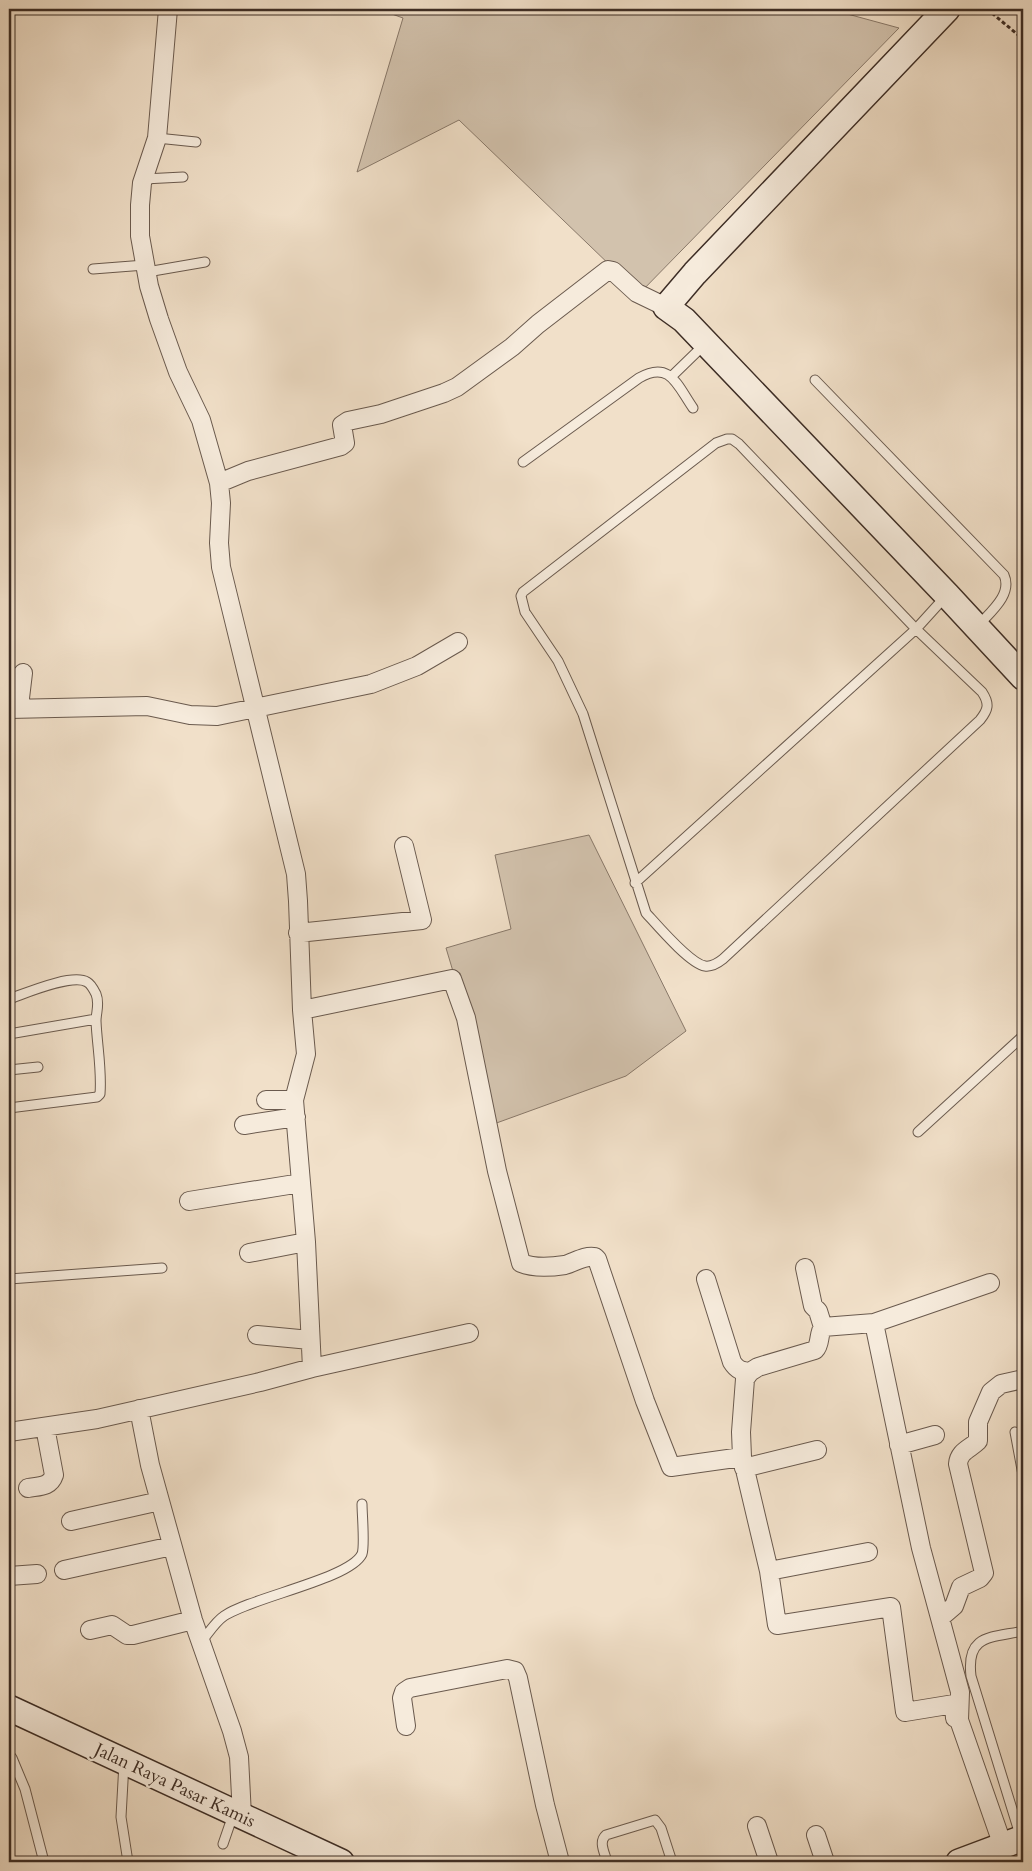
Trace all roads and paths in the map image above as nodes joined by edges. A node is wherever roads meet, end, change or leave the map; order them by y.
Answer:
1 (168, 9) edge
2 (948, 9) edge
3 (987, 9) edge
4 (1023, 39) edge
5 (157, 138) junction
6 (196, 142) dead end
7 (183, 177) dead end
8 (144, 179) junction
9 (205, 262) dead end
10 (146, 268) junction
11 (93, 269) dead end
12 (666, 307) junction
13 (706, 343) junction
14 (671, 377) junction
15 (815, 380) dead end
16 (693, 408) dead end
17 (523, 462) dead end
18 (219, 483) junction
19 (947, 595) junction
20 (977, 627) junction
21 (916, 630) junction
22 (458, 642) dead end
23 (24, 673) dead end
24 (1023, 677) edge
25 (15, 709) edge
26 (257, 709) junction
27 (404, 846) dead end
28 (635, 883) junction
29 (298, 933) junction
30 (9, 999) edge
31 (302, 1010) junction
32 (96, 1019) junction
33 (9, 1034) edge
34 (1023, 1036) edge
35 (38, 1067) dead end
36 (9, 1070) edge
37 (266, 1100) dead end
38 (9, 1108) edge
39 (295, 1108) junction
40 (244, 1125) dead end
41 (918, 1132) dead end
42 (301, 1183) junction
43 (189, 1201) dead end
44 (306, 1242) junction
45 (249, 1253) dead end
46 (162, 1268) dead end
47 (805, 1268) dead end
48 (9, 1279) edge
49 (706, 1280) dead end
50 (990, 1283) dead end
51 (874, 1323) junction
52 (823, 1327) junction
53 (469, 1333) dead end
54 (257, 1335) dead end
55 (310, 1340) junction
56 (312, 1368) junction
57 (750, 1372) junction
58 (1023, 1379) edge
59 (139, 1409) junction
60 (45, 1427) junction
61 (9, 1432) edge
62 (1015, 1432) dead end
63 (935, 1435) dead end
64 (899, 1445) junction
65 (817, 1450) dead end
66 (743, 1462) junction
67 (1023, 1475) edge
68 (28, 1488) dead end
69 (160, 1501) junction
70 (362, 1504) dead end
71 (71, 1521) dead end
72 (172, 1546) junction
73 (868, 1552) dead end
74 (64, 1570) dead end
75 (769, 1571) junction
76 (37, 1574) dead end
77 (9, 1576) edge
78 (940, 1618) junction
79 (192, 1620) junction
80 (90, 1630) dead end
81 (1023, 1631) edge
82 (201, 1642) junction
83 (9, 1708) edge
84 (406, 1726) dead end
85 (9, 1754) edge
86 (125, 1762) junction
87 (238, 1814) junction
88 (757, 1826) dead end
89 (816, 1835) dead end
90 (1012, 1843) edge
91 (223, 1844) dead end
92 (44, 1862) edge
93 (128, 1862) edge
94 (341, 1862) edge
95 (560, 1862) edge
96 (607, 1862) edge
97 (672, 1862) edge
98 (769, 1862) edge
99 (825, 1862) edge
100 (958, 1862) edge

1 - 5 street
2 - 12 street
3 - 4 path
5 - 6 lane
5 - 8 street
7 - 8 lane
8 - 10 street
9 - 10 lane
10 - 11 lane
10 - 18 street
12 - 13 street
12 - 18 street
13 - 14 lane
13 - 19 street
14 - 16 lane
14 - 17 lane
15 - 20 lane
18 - 26 street
19 - 20 street
19 - 21 lane
20 - 24 street
21 - 28 lane
21 - 28 lane
21 - 28 lane
22 - 26 street
23 - 25 street
25 - 26 street
26 - 29 street
27 - 29 street
29 - 31 street
30 - 32 lane
31 - 39 street
31 - 66 street
32 - 33 lane
32 - 38 lane
34 - 41 lane
35 - 36 lane
37 - 39 street
39 - 40 street
39 - 42 street
42 - 43 street
42 - 44 street
44 - 45 street
44 - 55 street
46 - 48 lane
47 - 52 street
49 - 57 street
50 - 51 street
51 - 52 street
51 - 64 street
52 - 57 street
53 - 56 street
54 - 55 street
55 - 56 street
56 - 59 street
57 - 66 street
58 - 78 street
59 - 60 street
59 - 69 street
60 - 61 street
60 - 68 street
62 - 67 lane
63 - 64 street
64 - 78 street
65 - 66 street
66 - 75 street
69 - 71 street
69 - 72 street
70 - 82 lane
72 - 74 street
72 - 79 street
73 - 75 street
75 - 90 street
76 - 77 street
78 - 90 street
79 - 80 street
79 - 82 street
81 - 90 lane
82 - 87 street
83 - 86 street, Jalan Raya Pasar Kamis
84 - 95 street
85 - 92 lane
86 - 87 street, Jalan Raya Pasar Kamis
86 - 93 lane
87 - 91 lane
87 - 94 street, Jalan Raya Pasar Kamis
88 - 98 street
89 - 99 street
90 - 100 street
96 - 97 lane

